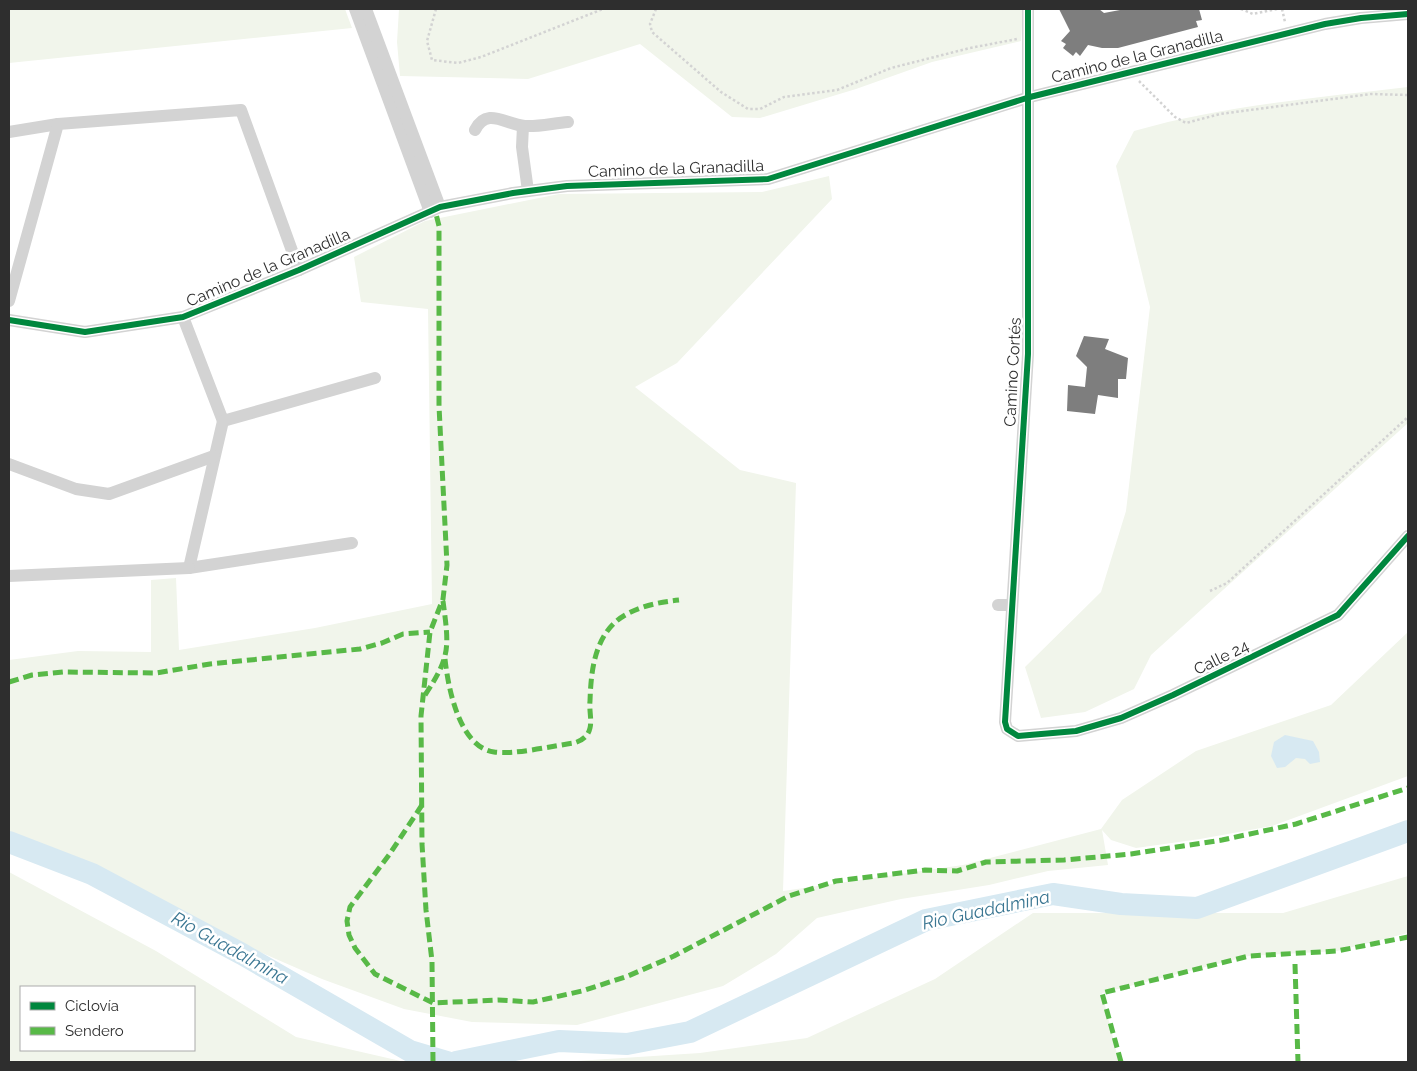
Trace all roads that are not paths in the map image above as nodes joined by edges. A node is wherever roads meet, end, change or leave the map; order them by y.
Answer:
1 (356, 9) edge
2 (366, 9) edge
3 (1028, 9) edge
4 (1408, 14) edge
5 (1030, 96) junction
6 (568, 122) dead end
7 (58, 124) junction
8 (523, 126) junction
9 (476, 130) dead end
10 (9, 132) edge
11 (528, 192) junction
12 (435, 210) junction
13 (299, 270) junction
14 (9, 301) edge
15 (183, 317) junction
16 (9, 320) edge
17 (375, 378) dead end
18 (223, 421) junction
19 (214, 456) junction
20 (9, 464) edge
21 (1408, 536) edge
22 (352, 543) dead end
23 (189, 568) junction
24 (9, 576) edge
25 (1012, 733) joint

1 - 12 street
2 - 12 street
3 - 5 street, Camino Cortés
4 - 5 street, Camino de la Granadilla
5 - 11 street, Camino de la Granadilla
5 - 25 street, Camino Cortés
6 - 8 street
7 - 10 street
7 - 13 street
7 - 14 street
8 - 9 street
8 - 11 street
11 - 12 street, Camino de la Granadilla
12 - 13 street, Camino de la Granadilla
13 - 15 street, Camino de la Granadilla
15 - 16 street, Camino de la Granadilla
15 - 18 street
17 - 18 street
18 - 19 street
19 - 20 street
19 - 23 street
21 - 25 street, Calle 24
22 - 23 street
23 - 24 street

